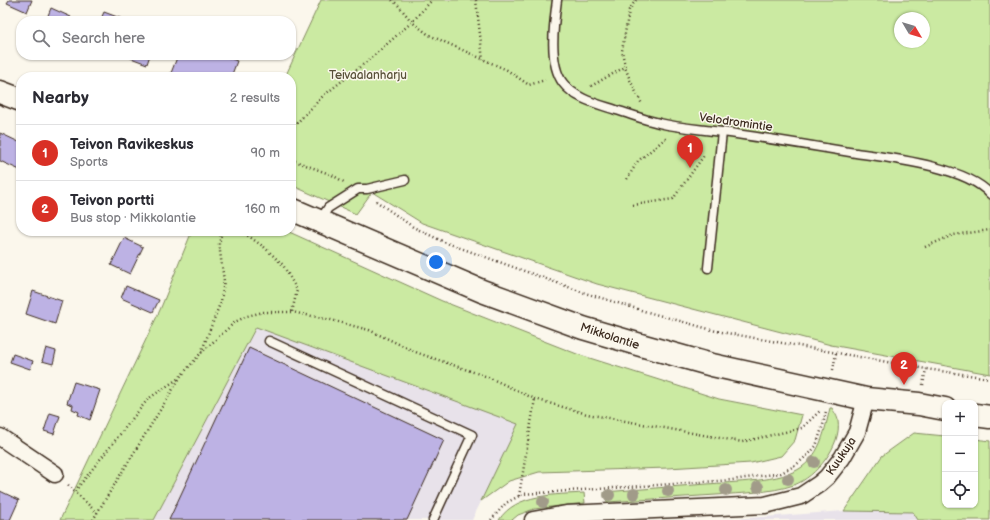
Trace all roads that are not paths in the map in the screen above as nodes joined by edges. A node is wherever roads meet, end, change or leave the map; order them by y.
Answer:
1 (558, 0) edge
2 (0, 92) edge
3 (16, 98) edge
4 (722, 132) junction
5 (405, 180) dead end
6 (990, 194) edge
7 (296, 210) edge
8 (319, 221) junction
9 (708, 268) dead end
10 (269, 341) dead end
11 (866, 399) junction
12 (942, 408) edge
13 (978, 415) edge
14 (990, 417) edge
15 (0, 438) edge
16 (55, 474) road end
17 (565, 517) edge
18 (433, 520) edge
19 (533, 520) edge

1 - 4 lane, Velodromintie
2 - 3 main road
4 - 6 lane, Velodromintie
4 - 9 lane
5 - 8 lane
7 - 8 main road, Mikkolantie
8 - 11 main road, Mikkolantie
10 - 18 lane
11 - 12 main road, Mikkolantie
11 - 17 street, Kuukuja
13 - 14 main road
15 - 16 street
17 - 19 street, Kuukuja

